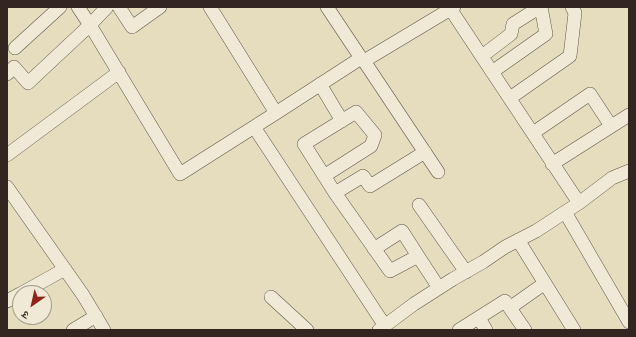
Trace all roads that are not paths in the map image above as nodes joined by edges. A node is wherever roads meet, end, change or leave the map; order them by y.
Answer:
1 (60, 7) edge
2 (78, 7) edge
3 (108, 7) edge
4 (119, 7) edge
5 (160, 7) edge
6 (210, 7) edge
7 (328, 7) edge
8 (540, 7) edge
9 (572, 7) edge
10 (453, 8) edge
11 (90, 25) junction
12 (511, 34) junction
13 (15, 48) dead end
14 (522, 51) junction
15 (482, 56) junction
16 (363, 60) junction
17 (119, 72) junction
18 (492, 72) junction
19 (7, 74) edge
20 (320, 84) junction
21 (510, 98) junction
22 (276, 113) junction
23 (629, 115) edge
24 (342, 120) junction
25 (611, 126) junction
26 (254, 127) junction
27 (533, 134) junction
28 (425, 152) junction
29 (7, 155) edge
30 (552, 164) junction
31 (629, 171) edge
32 (438, 172) dead end
33 (324, 176) junction
34 (7, 187) edge
35 (335, 193) junction
36 (579, 203) junction
37 (419, 205) dead end
38 (564, 212) junction
39 (518, 240) junction
40 (374, 249) junction
41 (418, 256) junction
42 (65, 269) junction
43 (466, 272) junction
44 (545, 283) junction
45 (37, 285) edge
46 (439, 288) junction
47 (272, 297) dead end
48 (510, 307) junction
49 (96, 316) junction
50 (479, 318) junction
51 (629, 322) edge
52 (382, 328) edge
53 (73, 330) edge
54 (104, 330) edge
55 (307, 330) edge
56 (459, 330) edge
57 (486, 330) edge
58 (525, 330) edge
59 (574, 330) edge

1 - 13 street
2 - 11 street
3 - 11 street
4 - 5 street
6 - 22 street
7 - 16 street
8 - 12 street
8 - 14 street
9 - 21 street
10 - 15 street
10 - 16 street
11 - 17 street
11 - 19 street
12 - 14 street
12 - 15 street
14 - 18 street
15 - 18 street
16 - 20 street
16 - 28 street
17 - 26 street
17 - 29 street
18 - 21 street
20 - 22 street
20 - 24 street
21 - 27 street
22 - 26 street
23 - 25 street
24 - 33 street
24 - 33 street
25 - 27 street
25 - 30 street
26 - 52 street
27 - 30 street
28 - 32 street
28 - 35 street
30 - 36 street
31 - 36 street
33 - 35 street
34 - 42 street
35 - 40 street
36 - 38 street
37 - 43 street
38 - 39 street
38 - 51 street
39 - 43 street
39 - 44 street
40 - 41 street
40 - 41 street
41 - 46 street
42 - 45 street
42 - 49 street
43 - 46 street
44 - 48 street
44 - 59 street
46 - 52 street
47 - 55 street
48 - 50 street
48 - 58 street
49 - 53 street
49 - 54 street
50 - 56 street
50 - 57 street

